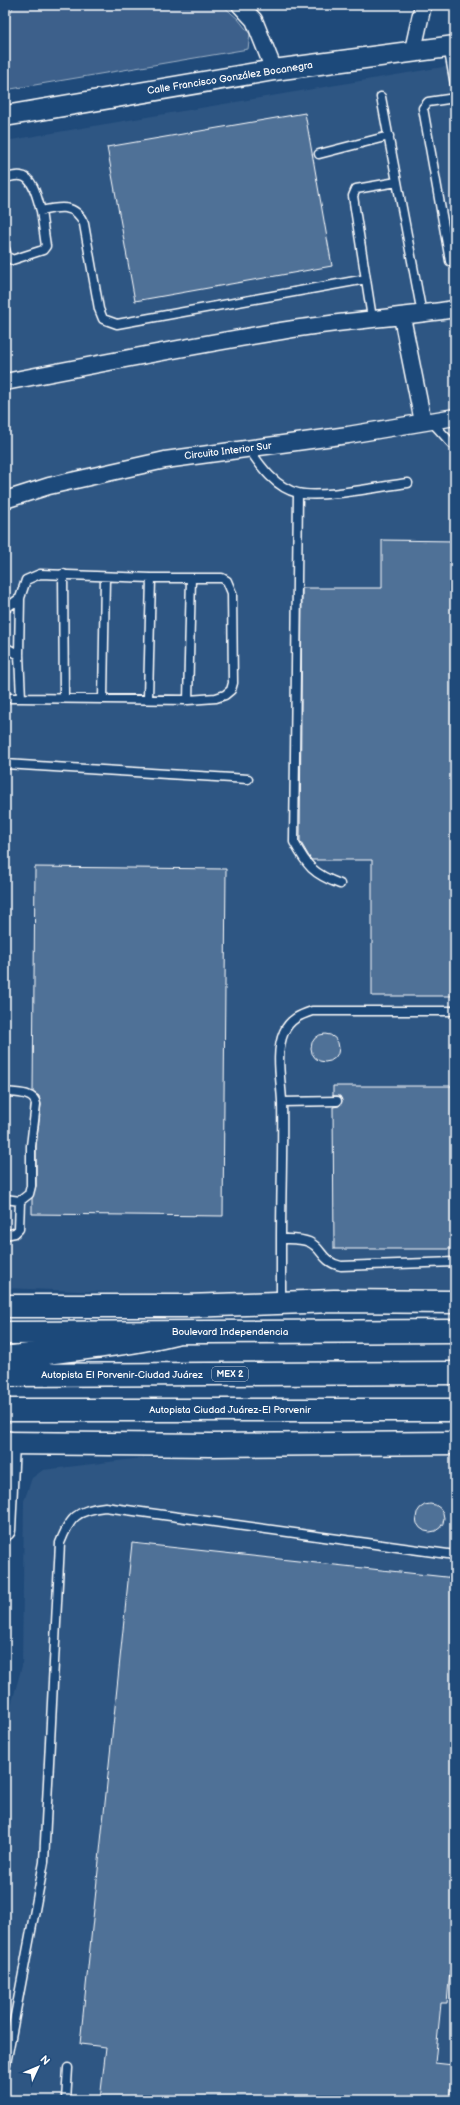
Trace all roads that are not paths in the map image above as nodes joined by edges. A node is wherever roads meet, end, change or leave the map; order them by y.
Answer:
1 (240, 5) edge
2 (423, 5) edge
3 (451, 46) edge
4 (413, 50) junction
5 (274, 70) junction
6 (455, 85) edge
7 (381, 97) dead end
8 (455, 98) edge
9 (5, 116) edge
10 (388, 136) junction
11 (319, 154) dead end
12 (5, 178) edge
13 (397, 182) junction
14 (41, 211) junction
15 (5, 249) edge
16 (450, 261) dead end
17 (366, 279) junction
18 (455, 309) edge
19 (422, 314) junction
20 (402, 317) junction
21 (372, 318) junction
22 (5, 382) edge
23 (455, 417) edge
24 (427, 421) junction
25 (455, 444) edge
26 (249, 449) junction
27 (408, 483) dead end
28 (298, 493) junction
29 (5, 500) edge
30 (63, 574) junction
31 (106, 577) junction
32 (151, 578) junction
33 (191, 578) junction
34 (20, 598) junction
35 (5, 609) edge
36 (5, 647) edge
37 (19, 655) junction
38 (5, 698) edge
39 (22, 698) junction
40 (64, 698) junction
41 (148, 698) junction
42 (103, 699) junction
43 (188, 700) junction
44 (5, 764) edge
45 (248, 779) dead end
46 (340, 884) dead end
47 (455, 1011) edge
48 (5, 1092) edge
49 (337, 1101) dead end
50 (282, 1102) junction
51 (5, 1199) edge
52 (20, 1201) junction
53 (5, 1235) edge
54 (281, 1239) junction
55 (455, 1262) edge
56 (334, 1301) junction
57 (281, 1302) junction
58 (455, 1302) edge
59 (5, 1306) edge
60 (455, 1318) edge
61 (455, 1331) edge
62 (5, 1333) edge
63 (175, 1333) junction
64 (5, 1358) edge
65 (455, 1373) edge
66 (5, 1375) edge
67 (5, 1410) edge
68 (455, 1410) edge
69 (6, 1442) edge
70 (455, 1444) edge
71 (5, 1530) edge
72 (455, 1555) edge
73 (68, 2068) dead end
74 (5, 2069) edge
75 (66, 2100) edge

1 - 5 street
2 - 4 street
3 - 4 street, Calle Francisco González Bocanegra
3 - 6 lane
4 - 5 street, Calle Francisco González Bocanegra
5 - 9 street, Calle Francisco González Bocanegra
7 - 10 lane
8 - 16 lane
10 - 11 lane
10 - 13 lane
12 - 14 lane
13 - 17 lane
13 - 19 lane
14 - 15 lane
14 - 17 lane
17 - 21 lane
18 - 19 street
19 - 20 street
20 - 21 street
20 - 24 street
21 - 22 street
23 - 24 street, Circuito Interior Sur
24 - 25 lane
24 - 26 street, Circuito Interior Sur
26 - 28 lane
26 - 29 street, Circuito Interior Sur
27 - 28 lane
28 - 46 lane
30 - 31 lane
30 - 34 lane
30 - 40 lane
31 - 32 lane
31 - 42 lane
32 - 33 lane
32 - 41 lane
33 - 43 lane
33 - 43 lane
34 - 35 lane
34 - 37 lane
36 - 37 lane
37 - 39 lane
38 - 39 lane
39 - 40 lane
40 - 42 lane
41 - 42 lane
41 - 43 lane
44 - 45 lane
47 - 50 lane
48 - 52 lane
49 - 50 lane
50 - 54 lane
51 - 52 lane
52 - 53 lane
54 - 55 lane
54 - 57 lane
56 - 57 main road
56 - 58 main road
56 - 60 main road
57 - 59 main road
61 - 63 main road, Boulevard Independencia
62 - 63 main road, Boulevard Independencia
63 - 64 main road
65 - 66 main road, Autopista El Porvenir-Ciudad Juárez / MEX 2
67 - 68 main road, Autopista Ciudad Juárez-El Porvenir
69 - 70 main road
69 - 71 street
72 - 74 lane
73 - 75 lane

